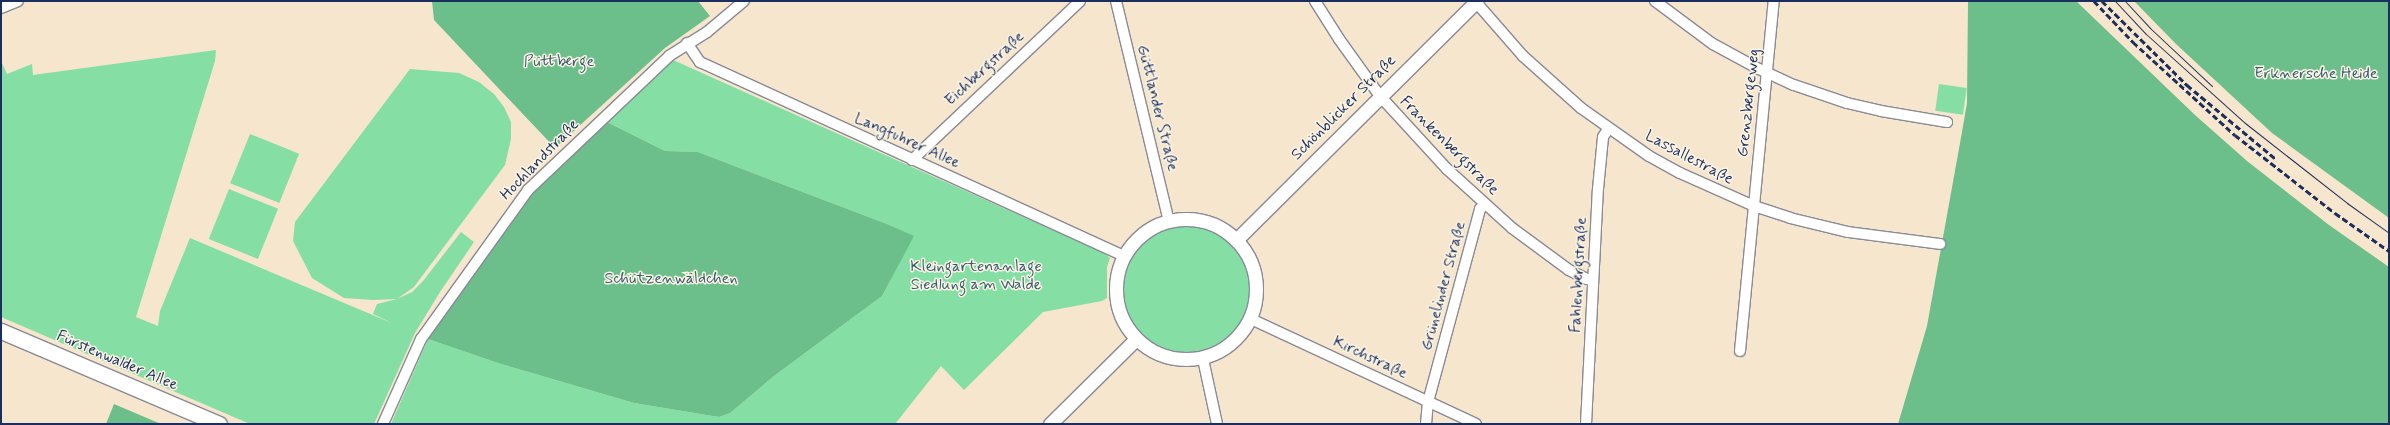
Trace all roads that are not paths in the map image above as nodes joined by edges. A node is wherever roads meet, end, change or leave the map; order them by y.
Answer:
1 (18, 1) edge
2 (744, 1) edge
3 (1080, 1) edge
4 (1116, 1) edge
5 (1315, 1) edge
6 (1476, 1) edge
7 (1654, 1) edge
8 (1774, 1) edge
9 (1, 8) edge
10 (687, 43) junction
11 (1767, 73) junction
12 (1380, 96) junction
13 (1947, 122) dead end
14 (1608, 129) junction
15 (912, 160) junction
16 (1484, 204) junction
17 (1754, 206) junction
18 (1169, 222) junction
19 (1236, 240) junction
20 (1940, 244) dead end
21 (1123, 256) junction
22 (1593, 280) junction
23 (1251, 319) junction
24 (1, 331) edge
25 (1136, 339) junction
26 (1740, 351) dead end
27 (1203, 358) junction
28 (1428, 402) junction
29 (219, 424) edge
30 (383, 424) edge
31 (1050, 424) edge
32 (1217, 424) edge
33 (1426, 424) edge
34 (1476, 424) edge
35 (1586, 424) edge

1 - 9 street
2 - 10 street, Hochlandstraße
3 - 15 street, Eichbergstraße
4 - 18 street, Güttlander Straße
5 - 12 street, Frankenbergstraße
6 - 12 street, Schönblicker Straße
6 - 14 street, Lassallestraße
7 - 11 street
8 - 11 street, Grenzbergeweg
10 - 15 street, Langfuhrer Allee
10 - 30 street, Hochlandstraße
11 - 13 street
11 - 17 street, Grenzbergeweg
12 - 16 street, Frankenbergstraße
12 - 19 street, Schönblicker Straße
14 - 17 street, Lassallestraße
14 - 22 street, Fahlenbergstraße
15 - 21 street, Langfuhrer Allee
16 - 22 street, Frankenbergstraße
16 - 28 street, Grünelinder Straße
17 - 20 street, Lassallestraße
17 - 26 street, Grenzbergeweg
18 - 19 street
18 - 21 street
19 - 23 street
21 - 25 street
22 - 35 street, Fahlenbergstraße
23 - 27 street
23 - 28 street, Kirchstraße
24 - 29 main road, Fürstenwalder Allee
25 - 27 street
25 - 31 street
27 - 32 street
28 - 33 street, Grünelinder Straße
28 - 34 street, Kirchstraße

